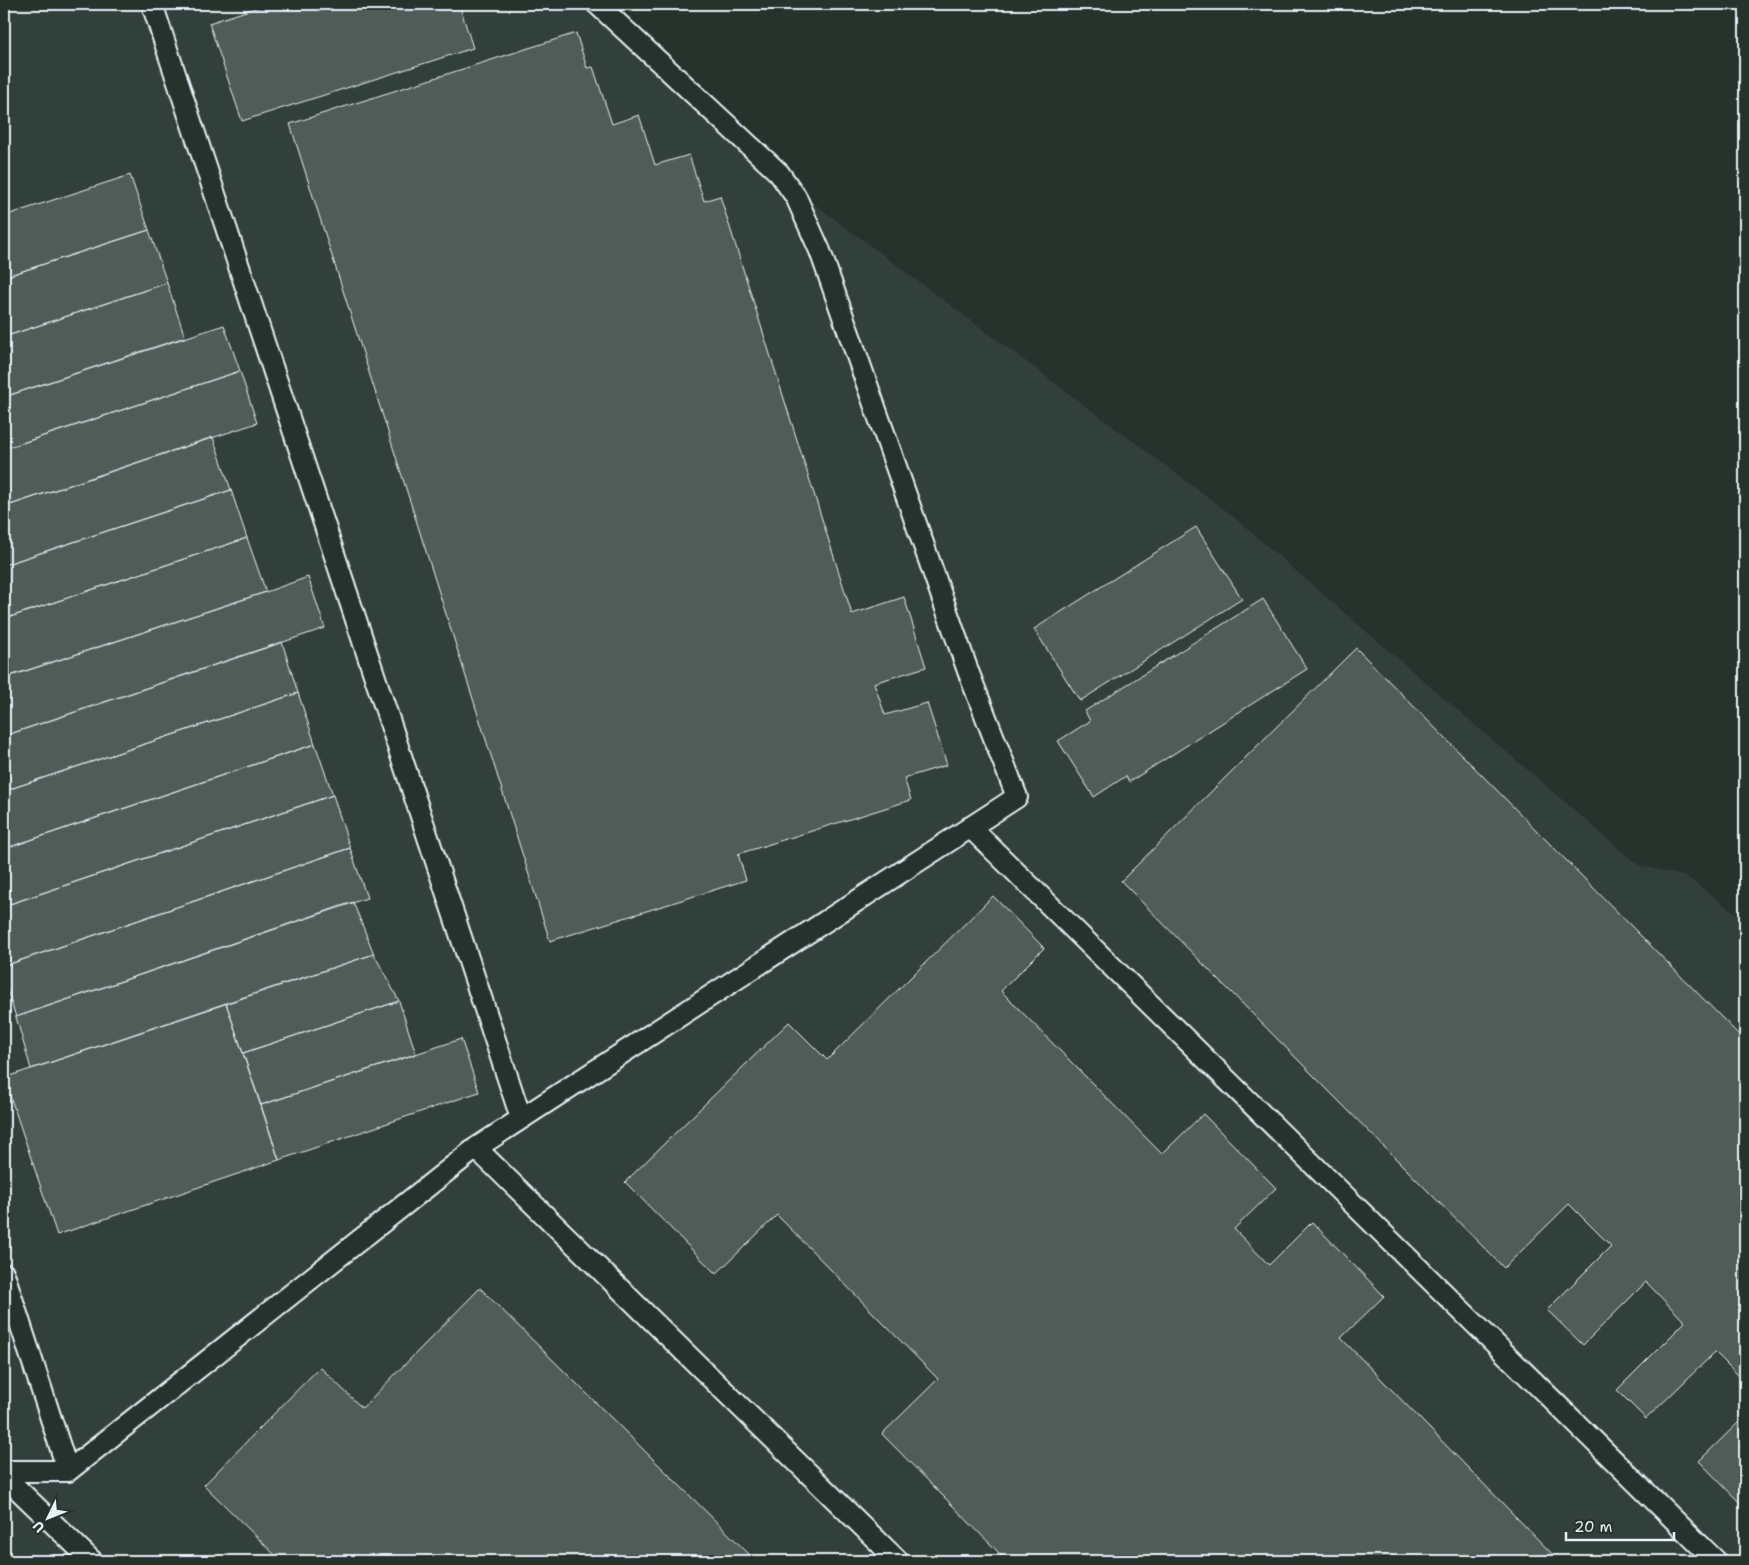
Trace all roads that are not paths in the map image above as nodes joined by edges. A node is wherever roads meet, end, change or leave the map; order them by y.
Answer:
1 (152, 4) edge
2 (597, 4) edge
3 (970, 827) junction
4 (521, 1118) junction
5 (476, 1148) junction
6 (4, 1274) edge
7 (4, 1471) edge
8 (68, 1471) junction
9 (4, 1476) edge
10 (92, 1561) edge
11 (898, 1561) edge
12 (1716, 1561) edge

1 - 4 lane
2 - 3 lane
3 - 4 lane
3 - 12 lane
4 - 5 lane
5 - 8 lane
5 - 11 lane
6 - 8 lane
7 - 8 lane
9 - 10 lane

